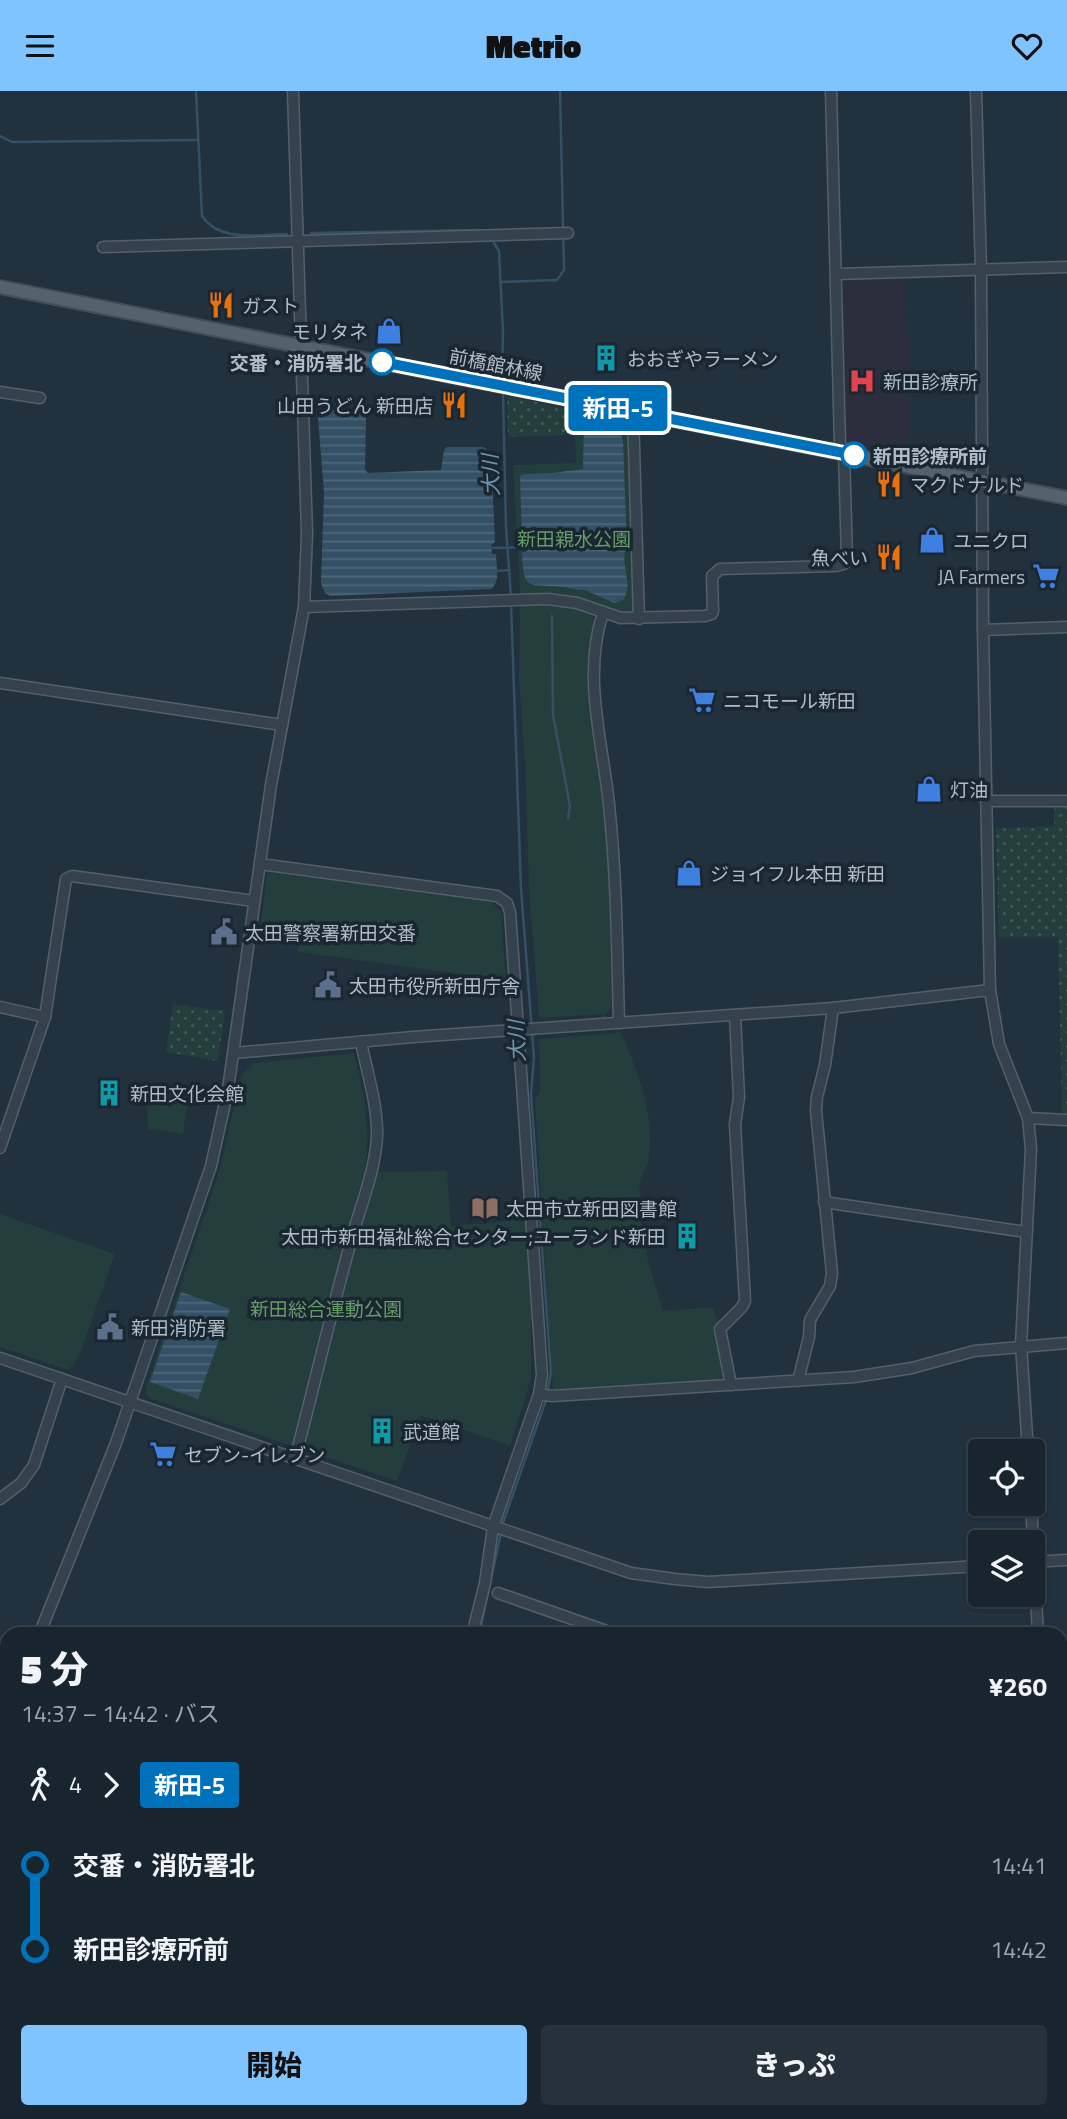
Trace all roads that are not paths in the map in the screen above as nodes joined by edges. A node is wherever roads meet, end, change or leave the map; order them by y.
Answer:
1 (293, 91) edge
2 (831, 91) edge
3 (976, 91) edge
4 (568, 233) dead end
5 (297, 241) junction
6 (103, 247) dead end
7 (1067, 267) edge
8 (981, 270) junction
9 (837, 274) junction
10 (0, 287) edge
11 (302, 347) junction
12 (0, 392) edge
13 (40, 398) dead end
14 (633, 412) junction
15 (844, 453) junction
16 (982, 482) junction
17 (1067, 498) edge
18 (304, 607) junction
19 (603, 613) junction
20 (639, 619) junction
21 (1067, 627) edge
22 (983, 630) junction
23 (0, 683) edge
24 (282, 725) junction
25 (986, 801) junction
26 (1067, 801) edge
27 (260, 864) junction
28 (254, 901) junction
29 (990, 989) junction
30 (0, 1007) edge
31 (833, 1008) junction
32 (736, 1015) junction
33 (45, 1017) junction
34 (619, 1023) junction
35 (522, 1030) junction
36 (361, 1042) junction
37 (233, 1053) junction
38 (1028, 1118) junction
39 (1067, 1120) edge
40 (0, 1148) edge
41 (824, 1202) junction
42 (1026, 1232) junction
43 (1067, 1343) edge
44 (1021, 1345) junction
45 (0, 1358) edge
46 (62, 1379) junction
47 (798, 1381) junction
48 (731, 1385) junction
49 (539, 1394) junction
50 (129, 1403) junction
51 (1027, 1439) edge
52 (295, 1459) junction
53 (0, 1499) edge
54 (500, 1529) junction
55 (1067, 1560) edge
56 (1045, 1561) edge
57 (968, 1567) edge
58 (498, 1593) dead end
59 (1036, 1607) edge
60 (42, 1627) edge
61 (474, 1627) edge
62 (595, 1627) edge
63 (1037, 1627) edge

1 - 5 street
2 - 9 street
3 - 8 street
4 - 5 street
5 - 6 street
5 - 11 street
7 - 8 street
8 - 9 street
8 - 16 street
9 - 15 street
10 - 11 main road, 前橋館林線
11 - 14 main road, 前橋館林線
11 - 18 street
12 - 13 street
14 - 15 main road, 前橋館林線
14 - 20 street
15 - 16 main road, 前橋館林線
15 - 20 street
16 - 17 main road, 前橋館林線
16 - 22 street
18 - 19 street
18 - 24 street
19 - 20 street
19 - 34 street
21 - 22 street
22 - 25 street
23 - 24 street
24 - 27 street
25 - 26 street
25 - 29 street
27 - 28 street
27 - 35 street
28 - 33 street
28 - 37 street
29 - 31 street
29 - 38 street
30 - 33 street
31 - 32 street
31 - 41 street
32 - 34 street
32 - 48 street
33 - 40 street
34 - 35 street
35 - 36 street
35 - 49 street
36 - 37 street
36 - 52 street
37 - 50 street
38 - 39 street
38 - 42 street
41 - 42 street
41 - 47 street
42 - 44 street
43 - 44 street
44 - 47 street
44 - 51 street
45 - 46 street
46 - 50 street
46 - 53 street
47 - 48 street
48 - 49 street
49 - 54 street
50 - 52 street
50 - 60 street
52 - 54 street
54 - 57 street
54 - 61 street
55 - 56 street
58 - 62 street
59 - 63 street

